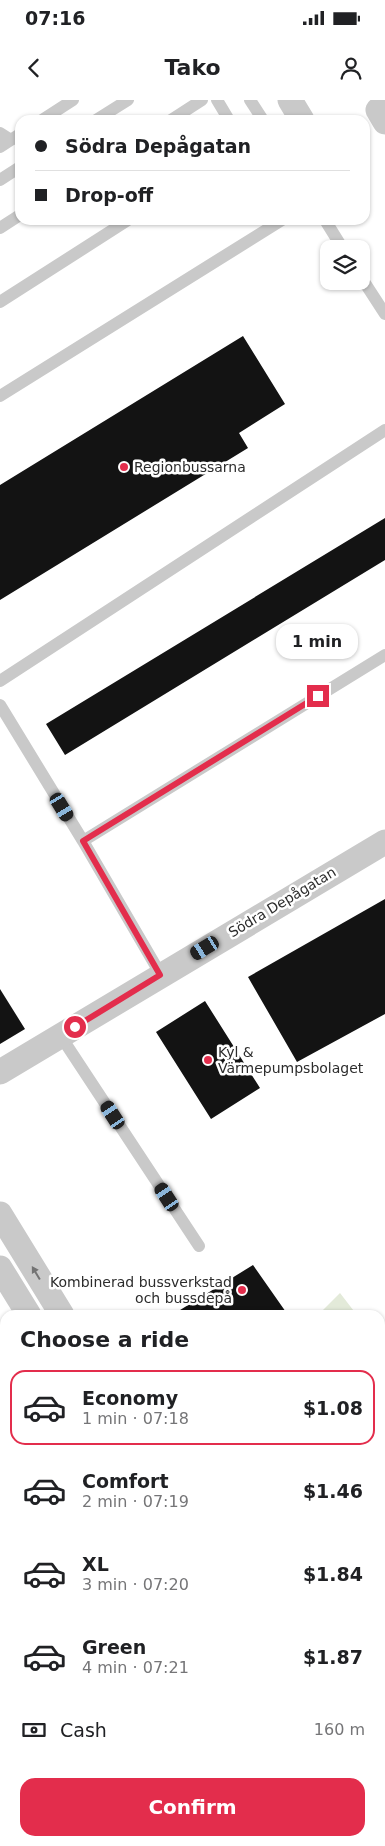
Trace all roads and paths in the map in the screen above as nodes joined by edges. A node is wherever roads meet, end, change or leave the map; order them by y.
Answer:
1 (73, 100) edge
2 (128, 100) edge
3 (202, 100) edge
4 (217, 100) edge
5 (250, 100) edge
6 (290, 100) edge
7 (50, 115) edge
8 (104, 115) edge
9 (179, 115) edge
10 (226, 115) edge
11 (259, 115) edge
12 (299, 115) edge
13 (0, 132) edge
14 (15, 137) edge
15 (15, 138) edge
16 (0, 147) edge
17 (15, 170) edge
18 (0, 180) edge
19 (15, 218) edge
20 (120, 225) edge
21 (274, 225) edge
22 (328, 225) edge
23 (0, 228) edge
24 (337, 240) edge
25 (369, 290) edge
26 (0, 302) edge
27 (385, 314) edge
28 (0, 396) edge
29 (385, 432) edge
30 (385, 655) edge
31 (0, 681) edge
32 (0, 705) edge
33 (83, 841) junction
34 (385, 842) edge
35 (160, 975) junction
36 (60, 1035) junction
37 (0, 1072) edge
38 (0, 1214) edge
39 (199, 1246) dead end
40 (0, 1268) edge
41 (26, 1310) edge
42 (59, 1310) edge

1 - 7 lane
2 - 8 lane
3 - 9 lane
4 - 10 lane
5 - 11 lane
6 - 12 street
13 - 14 lane
15 - 16 lane
17 - 18 lane
19 - 23 lane
20 - 26 lane
21 - 28 lane
22 - 24 lane
25 - 27 lane
29 - 31 lane
30 - 33 lane
32 - 33 lane
33 - 35 lane
34 - 35 street, Södra Depågatan
35 - 36 street, Södra Depågatan
36 - 37 street, Södra Depågatan
36 - 39 lane
42 -> 38 street
40 - 41 street

